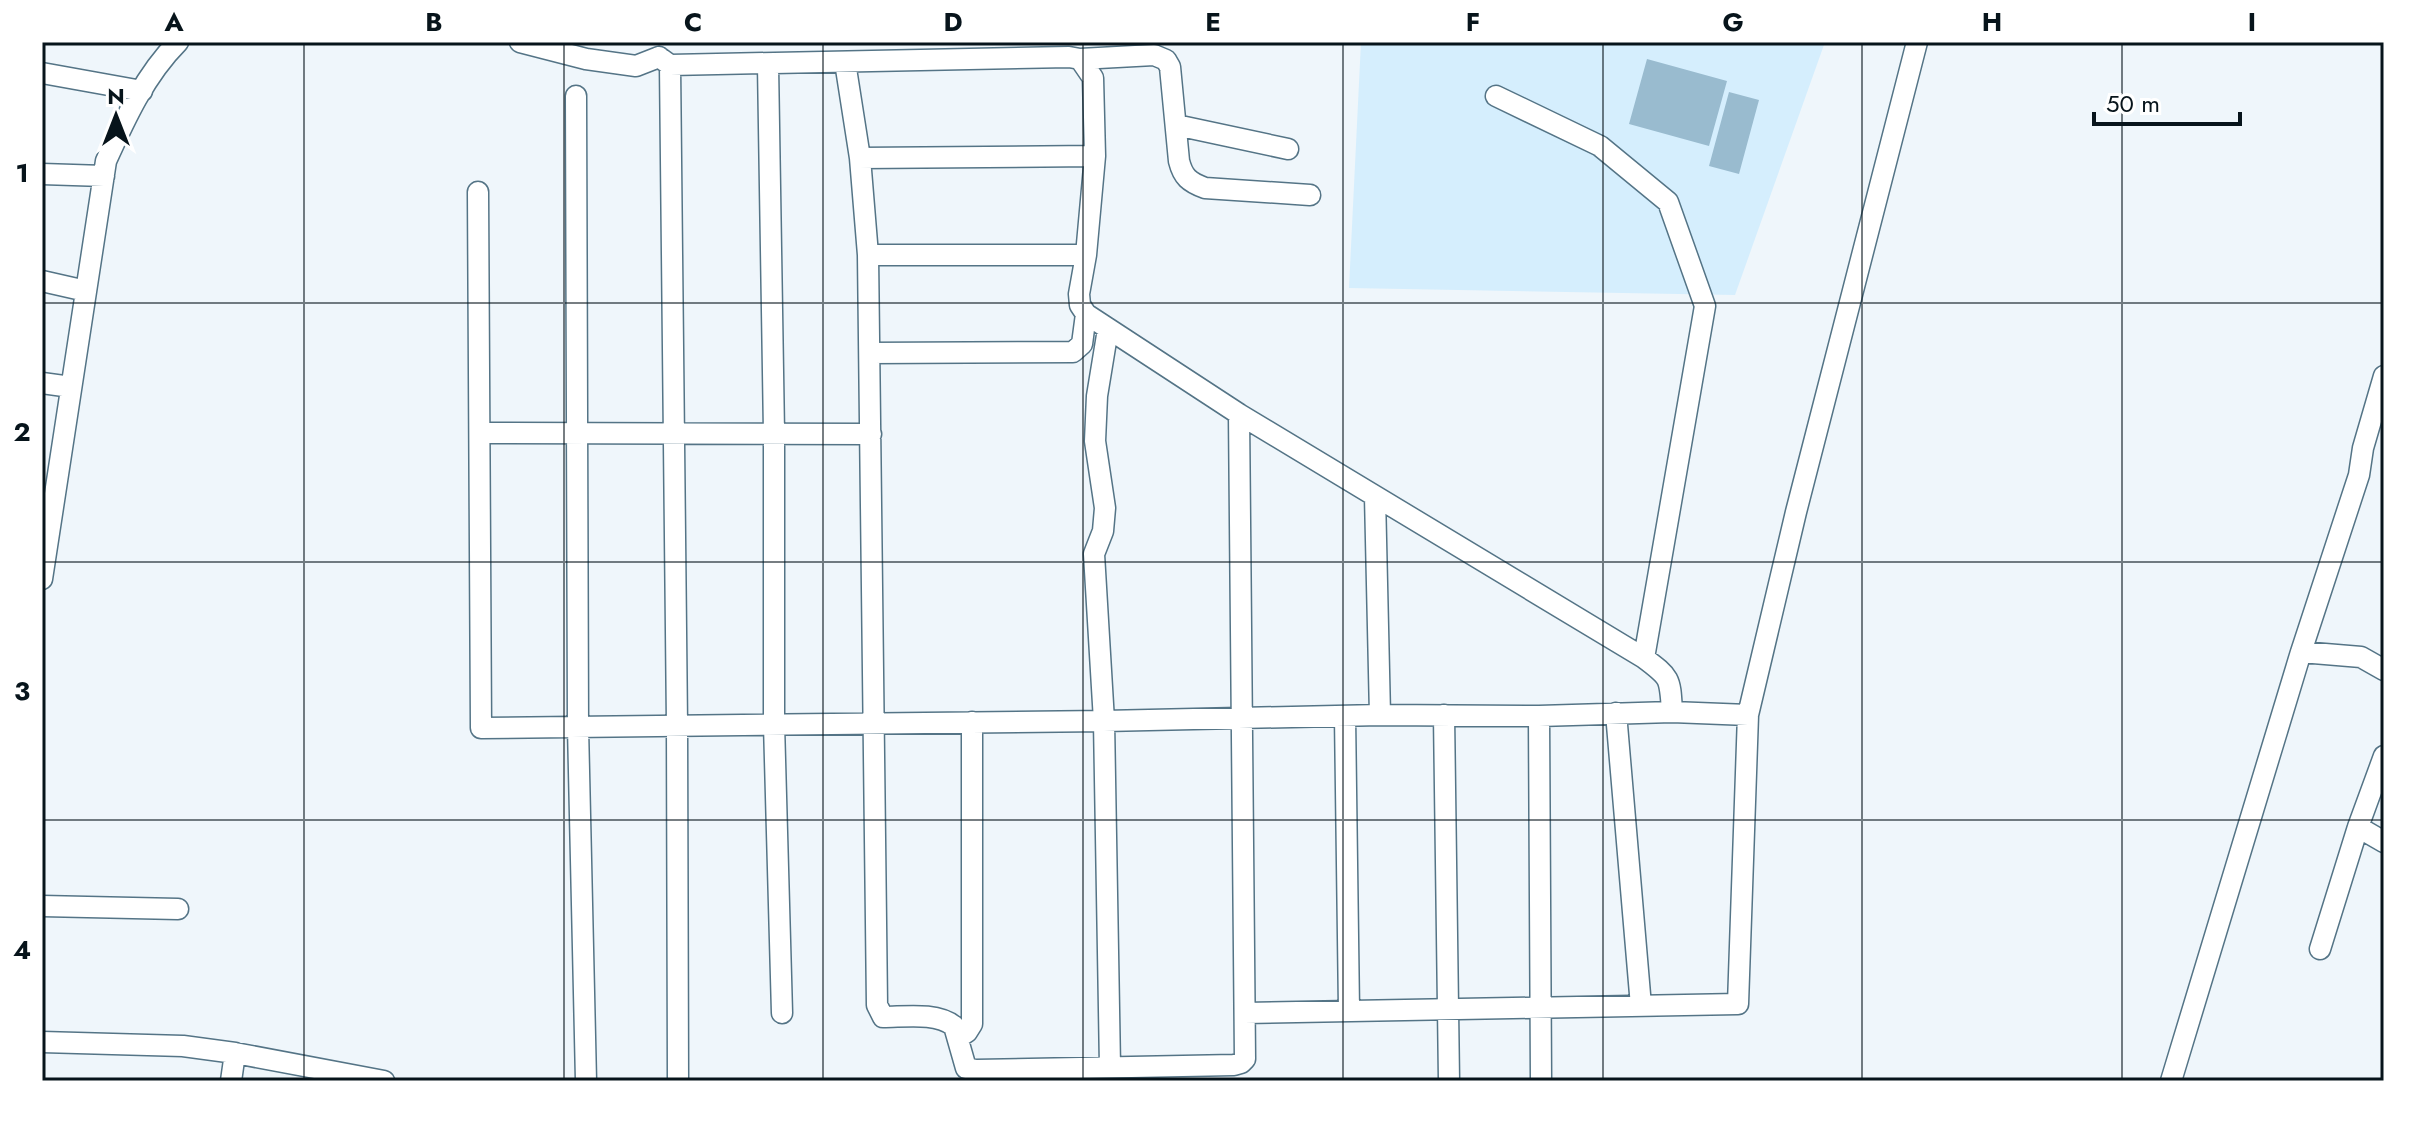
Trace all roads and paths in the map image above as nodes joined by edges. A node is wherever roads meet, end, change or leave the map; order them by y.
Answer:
1 (178, 42) edge
2 (520, 42) edge
3 (1917, 42) edge
4 (663, 54) edge
5 (1080, 59) junction
6 (845, 62) junction
7 (768, 65) junction
8 (42, 73) edge
9 (142, 91) junction
10 (576, 96) dead end
11 (1496, 96) dead end
12 (1176, 125) junction
13 (1288, 149) dead end
14 (1095, 156) junction
15 (860, 158) junction
16 (42, 174) edge
17 (104, 176) junction
18 (478, 192) dead end
19 (1310, 195) dead end
20 (868, 255) junction
21 (1086, 255) junction
22 (42, 281) edge
23 (86, 291) junction
24 (1086, 314) junction
25 (1108, 329) junction
26 (870, 353) junction
27 (2384, 376) edge
28 (42, 383) edge
29 (71, 387) junction
30 (1239, 414) junction
31 (480, 433) junction
32 (577, 433) junction
33 (674, 433) junction
34 (774, 433) junction
35 (871, 434) junction
36 (50, 464) edge
37 (1375, 496) junction
38 (43, 568) edge
39 (2301, 652) junction
40 (1644, 658) junction
41 (2384, 670) edge
42 (1672, 712) junction
43 (1616, 713) junction
44 (1380, 715) junction
45 (1444, 715) junction
46 (1748, 715) junction
47 (1345, 716) junction
48 (1539, 716) junction
49 (1244, 717) junction
50 (1104, 721) junction
51 (872, 722) junction
52 (972, 722) junction
53 (774, 724) junction
54 (677, 725) junction
55 (578, 727) junction
56 (2384, 756) edge
57 (2358, 827) junction
58 (2384, 842) edge
59 (42, 906) edge
60 (178, 909) dead end
61 (2320, 949) dead end
62 (1641, 1006) junction
63 (1447, 1008) junction
64 (1540, 1008) junction
65 (1349, 1010) junction
66 (782, 1013) dead end
67 (1245, 1013) junction
68 (958, 1038) junction
69 (42, 1042) edge
70 (235, 1053) junction
71 (1110, 1067) junction
72 (1145, 1074) edge
73 (231, 1081) edge
74 (384, 1081) edge
75 (586, 1081) edge
76 (678, 1081) edge
77 (1449, 1081) edge
78 (1541, 1081) edge
79 (2171, 1081) edge

1 - 9 street
2 - 4 street
3 - 46 street
4 - 7 street
4 - 33 street
5 - 6 street
5 - 12 street
5 - 14 street
6 - 7 street
6 - 15 street
7 - 34 street
8 - 9 street
9 - 17 street
10 - 32 street
11 - 40 street
12 - 13 street
12 - 19 street
14 - 15 street
14 - 21 street
15 - 20 street
16 - 17 street
17 - 23 street
18 - 31 street
20 - 21 street
20 - 26 street
21 - 24 street
22 - 23 street
23 - 29 street
24 - 25 street
24 - 26 street
25 - 30 street
25 - 50 street
26 - 35 street
27 - 39 street
28 - 29 street
29 - 36 street
30 - 37 street
30 - 49 street
31 - 32 street
31 - 55 street
32 - 33 street
32 - 55 street
33 - 34 street
33 - 54 street
34 - 35 street
34 - 53 street
35 - 51 street
36 - 38 street
37 - 40 street
37 - 44 street
39 - 41 street
39 - 79 street
40 - 42 street
42 - 43 street
42 - 46 street
43 - 48 street
43 - 62 street
44 - 45 street
44 - 47 street
45 - 48 street
45 - 63 street
46 - 62 street
47 - 49 street
47 - 65 street
48 - 64 street
49 - 50 street
49 - 67 street
50 - 52 street
50 - 71 street
51 - 52 street
51 - 53 street
51 - 68 street
52 - 68 street
53 - 54 street
53 - 66 street
54 - 55 street
54 - 76 street
55 - 75 street
56 - 57 street
57 - 58 street
57 - 61 street
59 - 60 street
62 - 64 street
63 - 64 street
63 - 65 street
63 - 77 street
64 - 78 street
65 - 67 street
67 - 72 street
68 - 71 street
69 - 70 street
70 - 73 street
70 - 74 street
71 - 72 street

